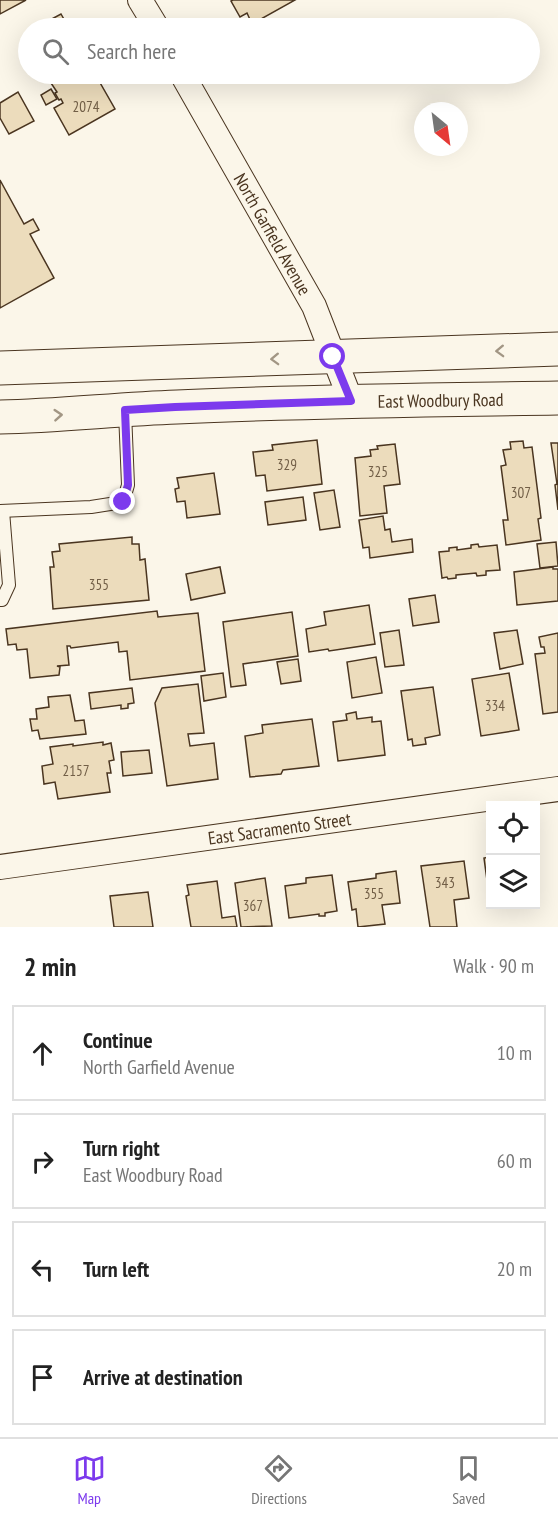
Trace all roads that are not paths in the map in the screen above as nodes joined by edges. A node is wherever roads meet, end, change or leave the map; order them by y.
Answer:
1 (140, 0) edge
2 (151, 18) edge
3 (188, 84) edge
4 (558, 349) edge
5 (333, 357) junction
6 (0, 368) edge
7 (558, 398) edge
8 (351, 401) junction
9 (125, 410) junction
10 (0, 417) edge
11 (2, 511) edge
12 (0, 600) edge
13 (558, 789) edge
14 (0, 867) edge

1 - 2 street
3 - 5 street, North Garfield Avenue
4 -> 5 main road
5 -> 6 main road
5 - 8 street, North Garfield Avenue
7 - 8 main road, East Woodbury Road
8 - 9 main road, East Woodbury Road
10 -> 9 main road, East Woodbury Road
9 - 11 lane
11 - 12 lane
13 - 14 street, East Sacramento Street

